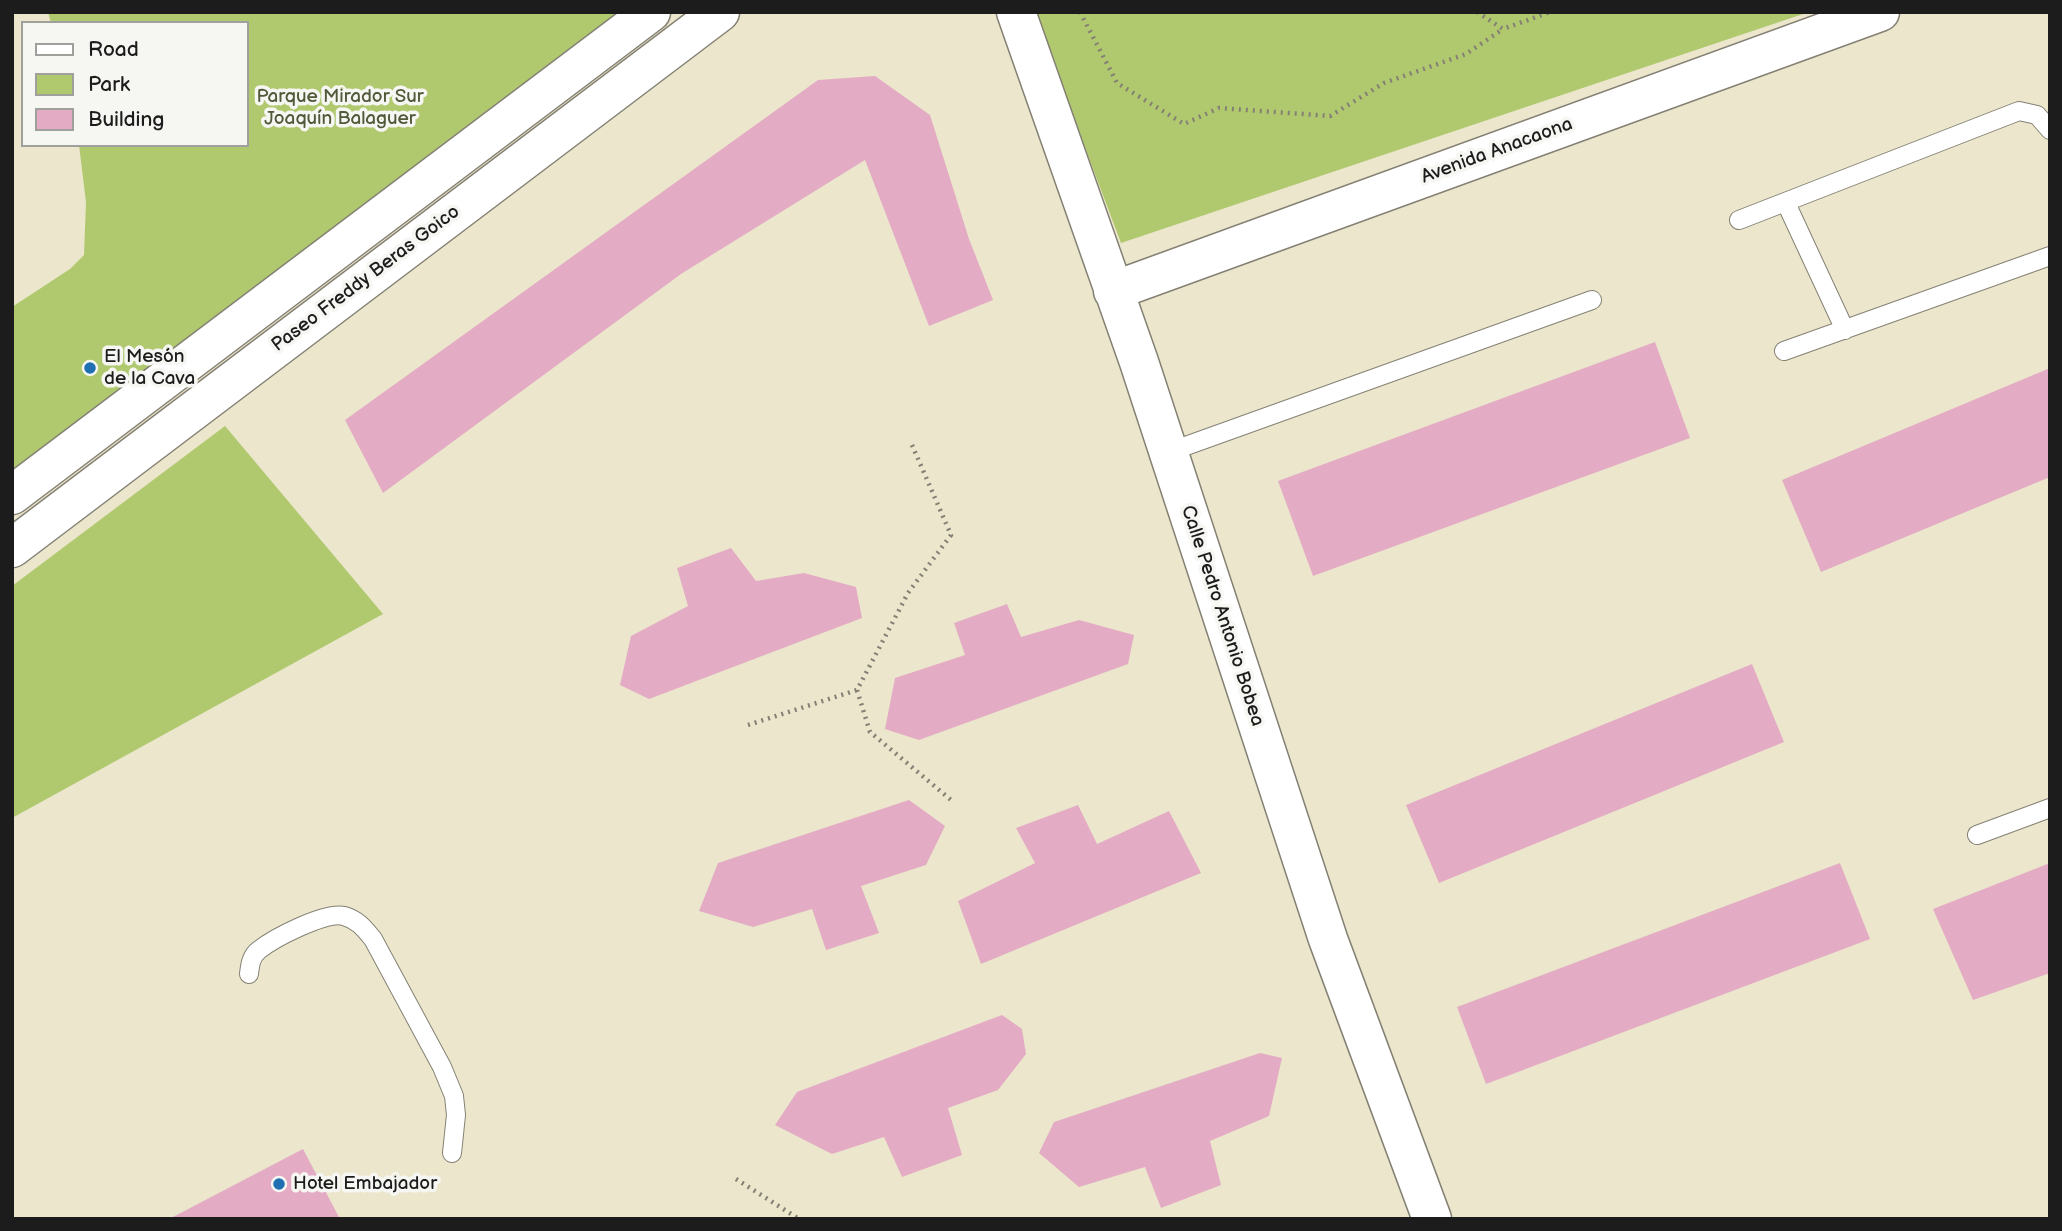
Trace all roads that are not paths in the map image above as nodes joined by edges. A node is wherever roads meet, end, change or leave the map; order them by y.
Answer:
1 (651, 12) edge
2 (720, 12) edge
3 (1016, 12) edge
4 (1880, 12) edge
5 (2050, 130) edge
6 (1786, 203) junction
7 (1739, 220) dead end
8 (2050, 256) edge
9 (296, 282) junction
10 (1113, 291) junction
11 (1591, 300) dead end
12 (318, 315) junction
13 (1845, 330) junction
14 (1784, 351) dead end
15 (1168, 452) junction
16 (12, 495) edge
17 (12, 548) edge
18 (2050, 808) edge
19 (1977, 835) dead end
20 (249, 974) dead end
21 (453, 1153) dead end
22 (1432, 1219) edge

1 - 9 street, Paseo Freddy Beras Goico
2 - 12 street, Paseo Freddy Beras Goico
3 - 10 street, Calle Pedro Antonio Bobea
4 - 10 street, Avenida Anacaona
5 - 6 lane
6 - 7 lane
6 - 13 lane
8 - 13 lane
9 - 12 street
9 - 16 street, Paseo Freddy Beras Goico
10 - 15 street, Calle Pedro Antonio Bobea
11 - 15 lane
12 - 17 street, Paseo Freddy Beras Goico
13 - 14 lane
15 - 22 street, Calle Pedro Antonio Bobea
18 - 19 lane
20 - 21 lane

